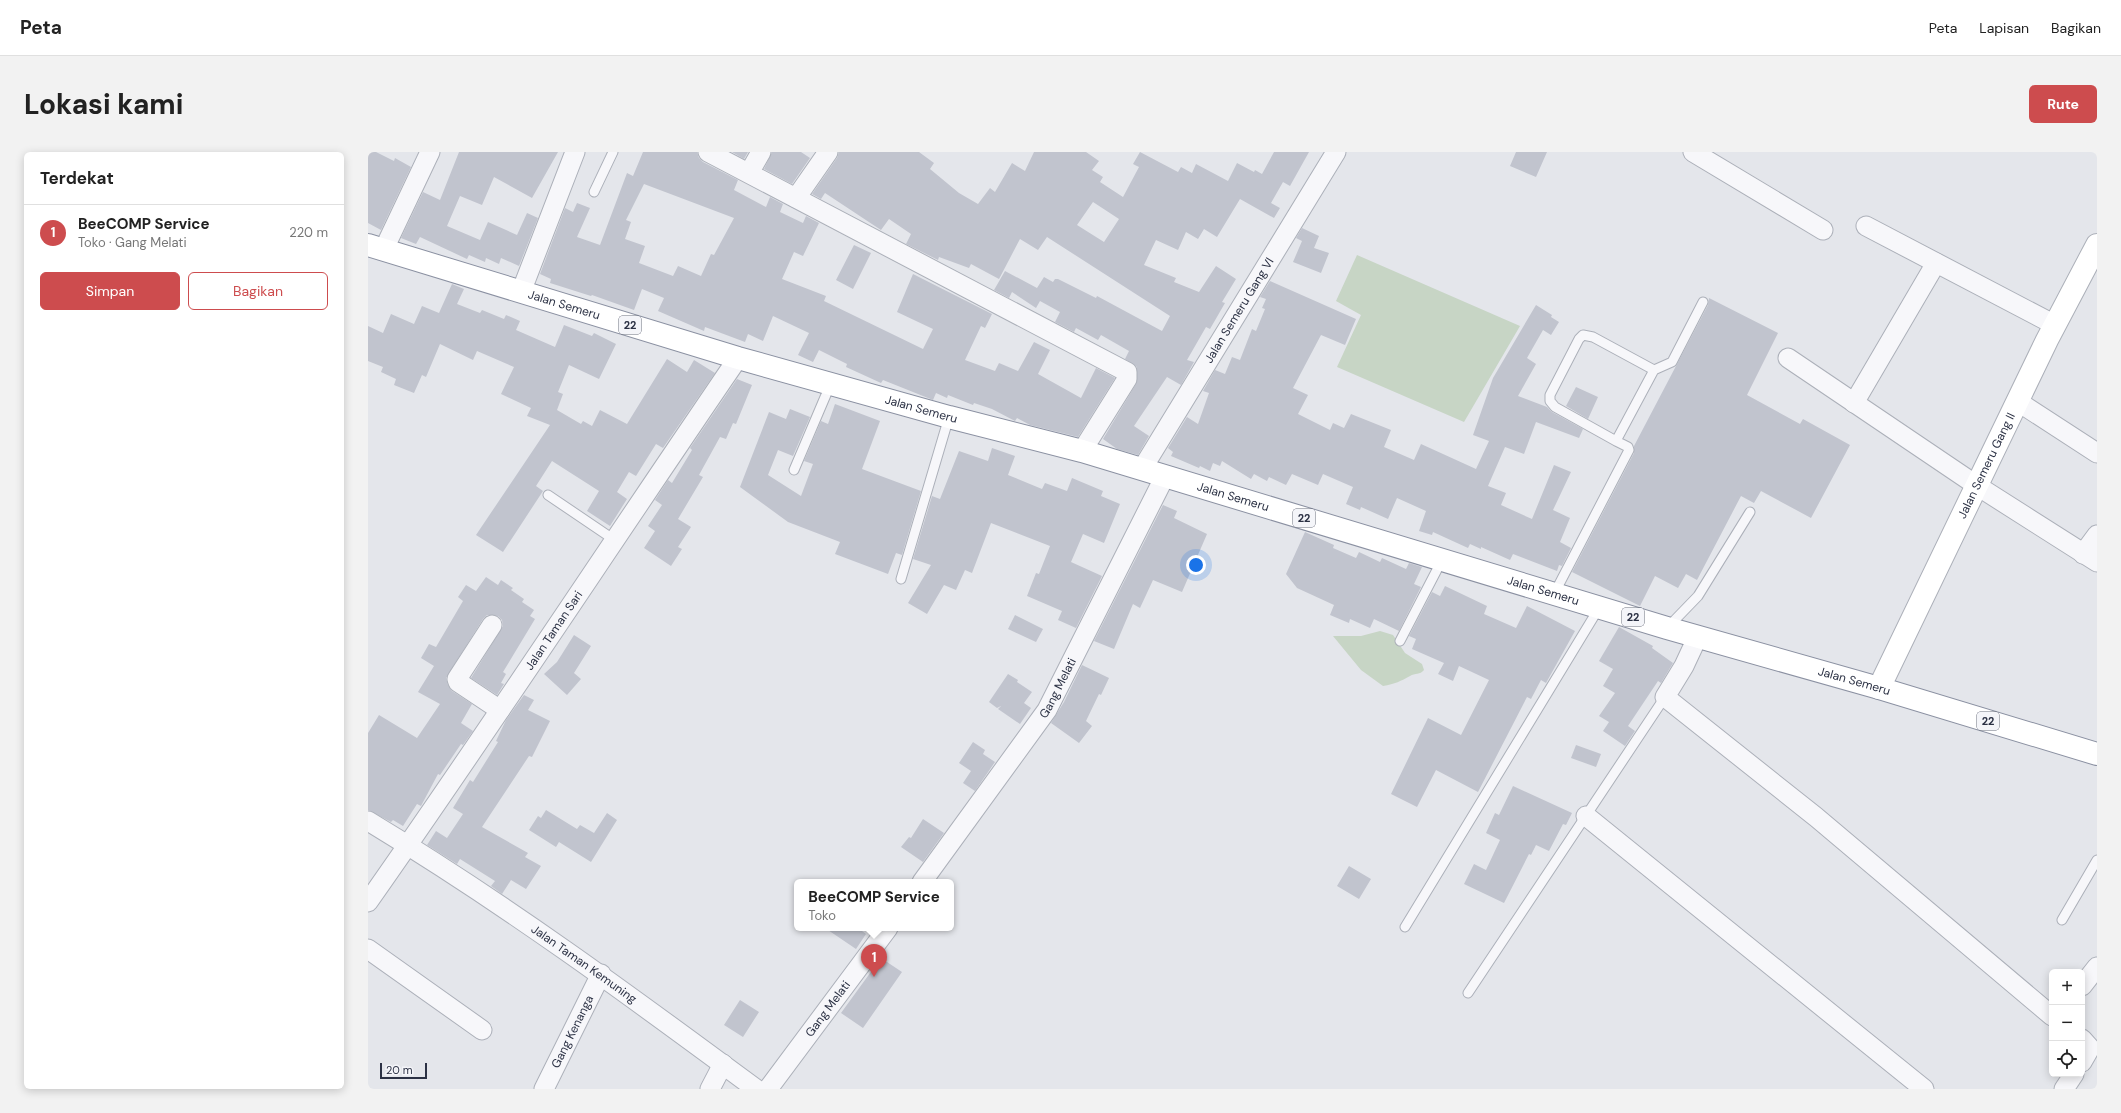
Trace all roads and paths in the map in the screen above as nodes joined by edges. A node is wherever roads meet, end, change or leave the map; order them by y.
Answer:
1 (430, 152) edge
2 (575, 152) edge
3 (613, 152) edge
4 (708, 152) edge
5 (761, 152) edge
6 (828, 152) edge
7 (1336, 152) edge
8 (1693, 152) edge
9 (748, 173) junction
10 (594, 192) dead end
11 (796, 198) junction
12 (1866, 226) dead end
13 (1823, 230) dead end
14 (2097, 245) edge
15 (376, 247) edge
16 (1936, 263) junction
17 (522, 292) junction
18 (1703, 302) dead end
19 (2055, 325) junction
20 (738, 358) junction
21 (1788, 358) dead end
22 (1654, 370) junction
23 (831, 383) junction
24 (2017, 401) junction
25 (1854, 403) junction
26 (950, 417) junction
27 (1616, 441) junction
28 (1082, 451) junction
29 (2097, 452) edge
30 (1142, 469) junction
31 (794, 470) dead end
32 (1165, 476) junction
33 (1976, 485) junction
34 (548, 495) dead end
35 (1750, 512) dead end
36 (2097, 535) edge
37 (613, 539) junction
38 (2090, 558) edge
39 (1442, 560) junction
40 (901, 579) dead end
41 (1554, 594) junction
42 (1599, 607) junction
43 (492, 625) dead end
44 (1667, 628) junction
45 (1698, 636) junction
46 (1400, 641) dead end
47 (1879, 688) junction
48 (1665, 697) junction
49 (500, 710) junction
50 (2097, 754) edge
51 (1586, 816) junction
52 (368, 821) edge
53 (408, 845) junction
54 (2097, 860) edge
55 (924, 879) edge
56 (368, 902) edge
57 (2062, 920) dead end
58 (1405, 927) dead end
59 (886, 931) edge
60 (368, 949) edge
61 (2097, 967) edge
62 (601, 974) junction
63 (2085, 982) edge
64 (1468, 993) dead end
65 (2049, 1013) edge
66 (482, 1030) dead end
67 (2085, 1042) edge
68 (2085, 1057) edge
69 (723, 1064) junction
70 (2072, 1077) edge
71 (544, 1089) edge
72 (710, 1089) edge
73 (756, 1089) edge
74 (768, 1089) edge
75 (1924, 1089) edge
76 (2064, 1089) edge

1 - 15 street
2 - 17 street
3 - 10 lane
4 - 9 street
5 - 9 street
6 - 11 street
7 - 30 street, Jalan Semeru Gang VI
8 - 13 street
9 - 11 street
11 - 28 street
12 - 16 street
14 - 19 main road, Jalan Semeru Gang II
15 - 17 main road, Jalan Semeru / 22
16 - 19 street
16 - 25 street
17 - 20 main road, Jalan Semeru / 22
18 - 22 lane
19 - 24 main road, Jalan Semeru Gang II
20 - 23 main road, Jalan Semeru / 22
20 - 37 street, Jalan Taman Sari
21 - 25 street
22 - 27 lane
22 - 27 lane
23 - 26 main road, Jalan Semeru / 22
23 - 31 lane
24 - 29 street
24 - 33 main road, Jalan Semeru Gang II
25 - 33 street
26 - 28 main road, Jalan Semeru / 22
26 - 40 lane
27 - 41 lane
28 - 30 main road, Jalan Semeru / 22
30 - 32 main road, Jalan Semeru / 22
32 - 39 main road, Jalan Semeru / 22
32 - 55 street, Gang Melati
33 - 38 street
33 - 47 main road, Jalan Semeru Gang II
34 - 37 lane
35 - 44 lane
36 - 38 street
37 - 49 street, Jalan Taman Sari
39 - 41 main road, Jalan Semeru / 22
39 - 46 lane
41 - 42 main road, Jalan Semeru / 22
42 - 44 main road, Jalan Semeru / 22
42 - 58 lane
43 - 49 street
44 - 45 main road, Jalan Semeru / 22
45 - 47 main road, Jalan Semeru / 22
45 - 48 street
47 - 50 main road, Jalan Semeru / 22
48 - 51 lane
48 - 65 street
49 - 53 street, Jalan Taman Sari
51 - 64 lane
51 - 75 street
52 - 53 street, Jalan Taman Kemuning
53 - 56 street, Jalan Taman Sari
53 - 62 street, Jalan Taman Kemuning
54 - 57 lane
59 - 74 street, Gang Melati
60 - 66 street
61 - 63 street
62 - 69 street, Jalan Taman Kemuning
62 - 71 street, Gang Kenanga
67 - 68 street
69 - 72 street
69 - 73 street, Jalan Taman Kemuning
70 - 76 street

